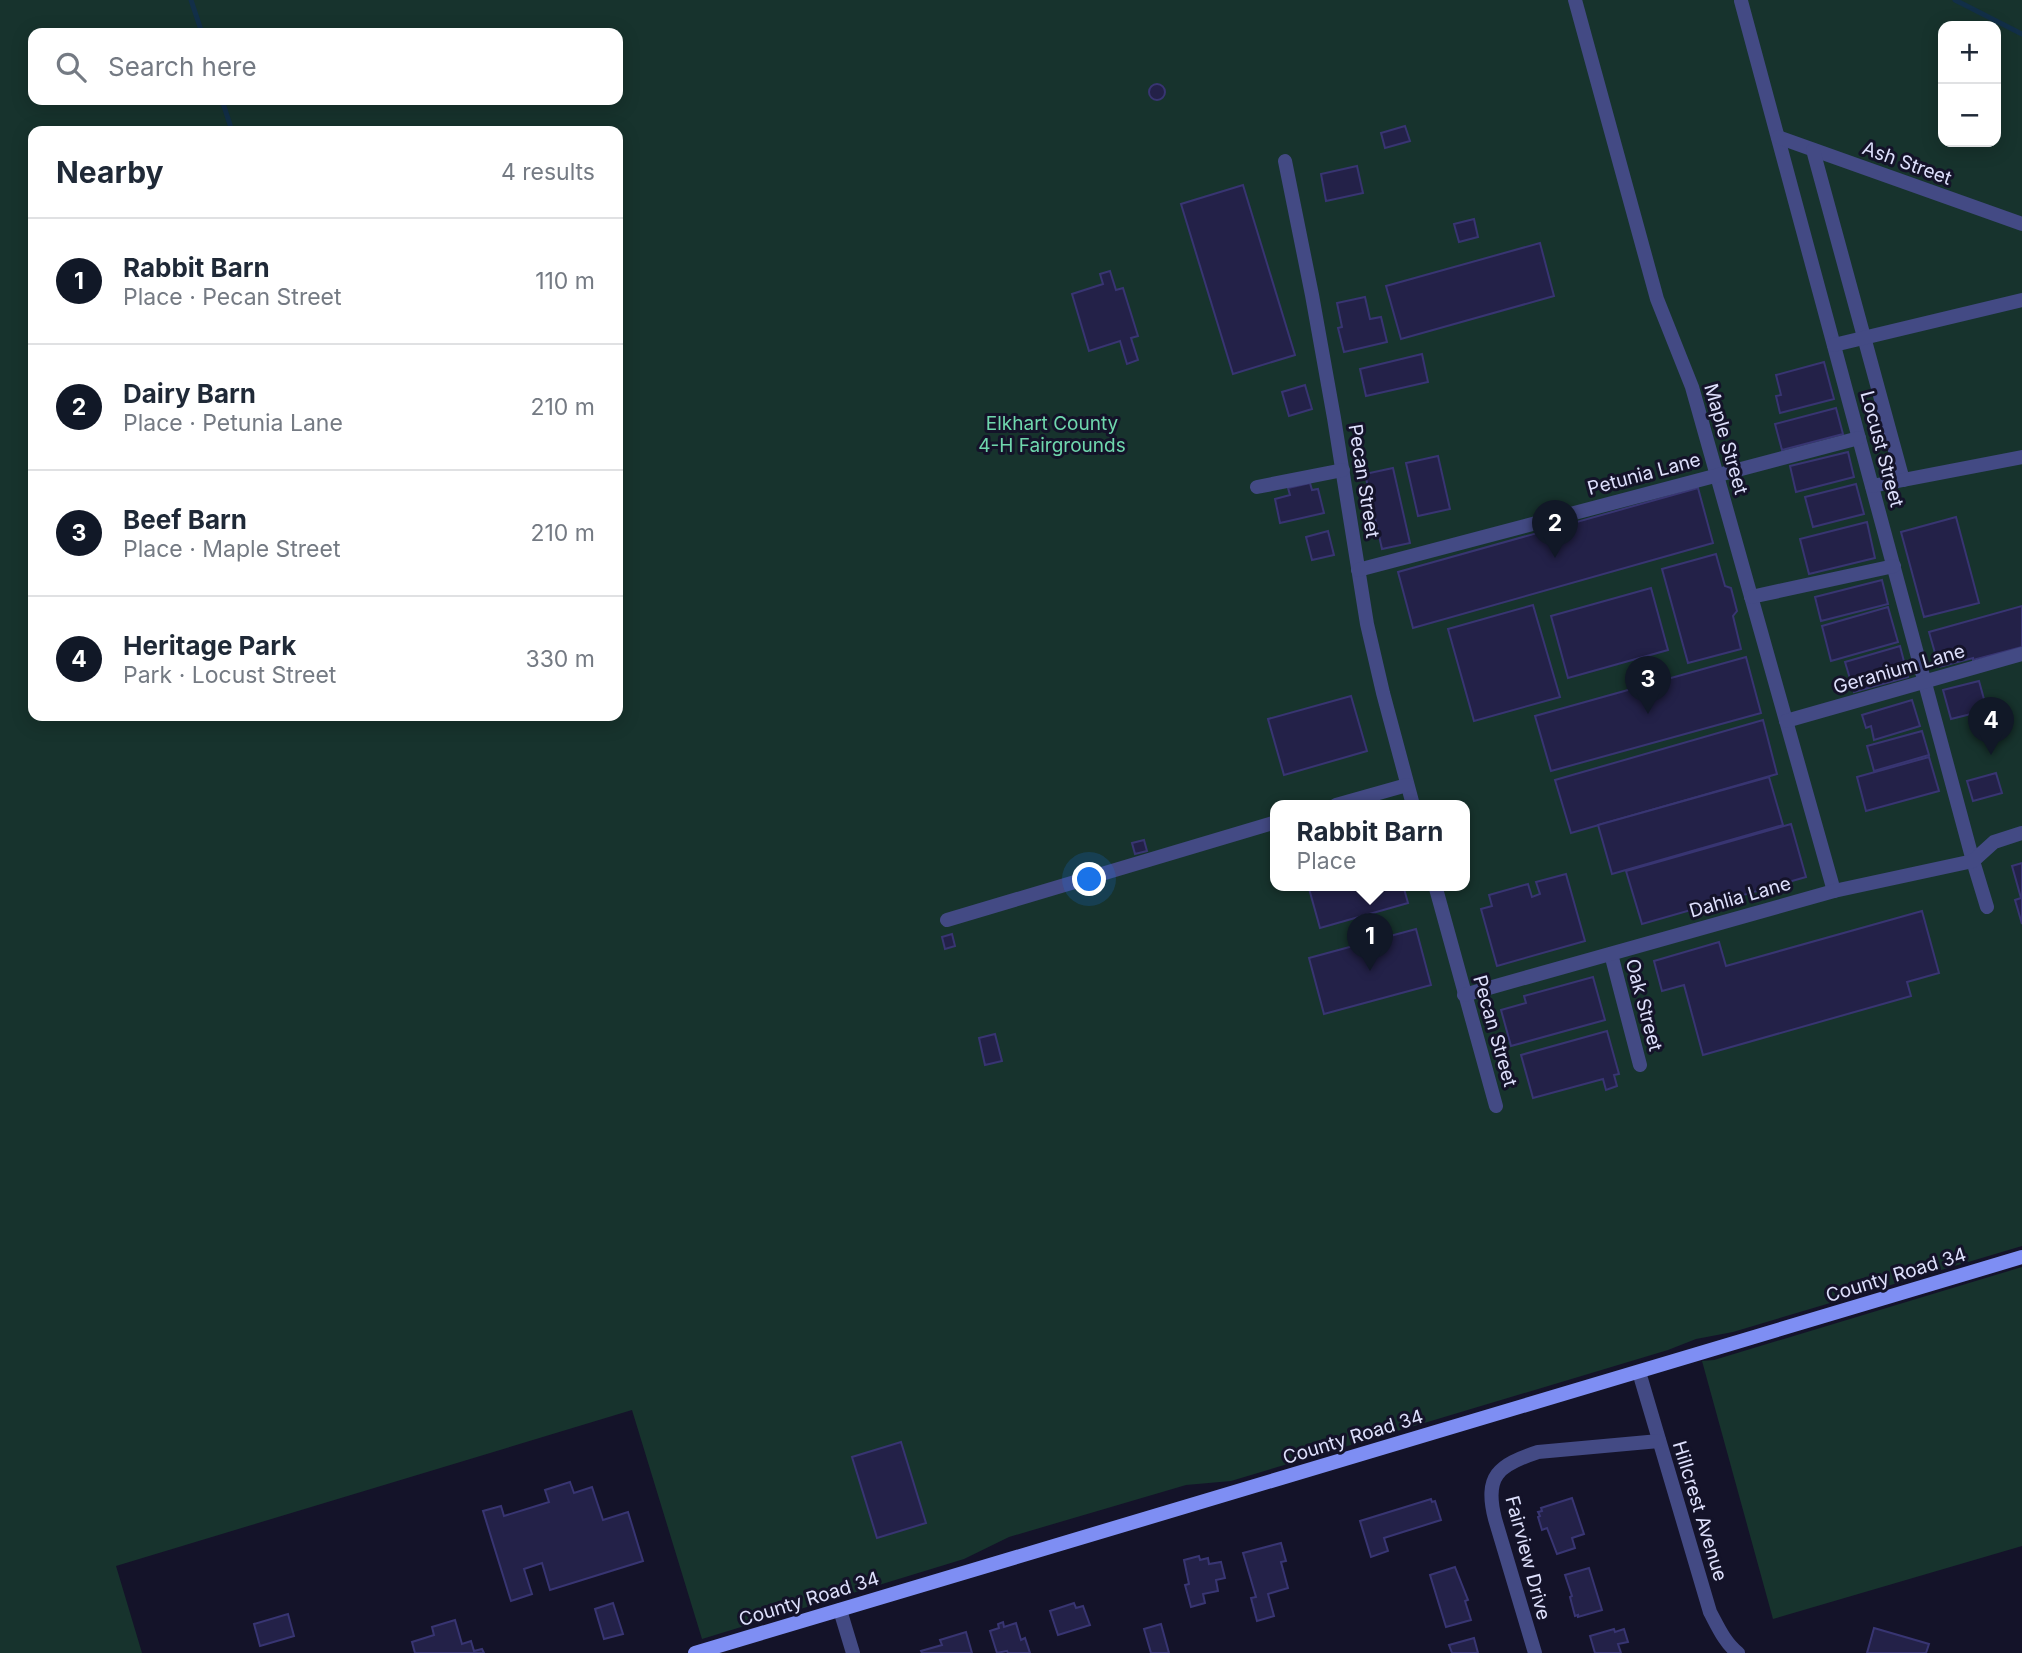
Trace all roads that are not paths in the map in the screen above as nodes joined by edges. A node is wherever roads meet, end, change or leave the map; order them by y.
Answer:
1 (1741, 1) edge
2 (1578, 3) edge
3 (1778, 137) junction
4 (1813, 150) junction
5 (1285, 161) dead end
6 (2022, 224) edge
7 (2022, 300) edge
8 (1864, 338) junction
9 (1834, 345) junction
10 (1859, 438) junction
11 (2022, 457) edge
12 (1343, 470) junction
13 (1716, 475) junction
14 (1903, 480) junction
15 (1872, 486) junction
16 (1257, 487) dead end
17 (1894, 566) junction
18 (1358, 570) junction
19 (1751, 597) junction
20 (2022, 654) edge
21 (1925, 681) junction
22 (1786, 721) junction
23 (1407, 785) junction
24 (1354, 800) edge
25 (1412, 800) edge
26 (1270, 824) edge
27 (2022, 832) edge
28 (1973, 861) junction
29 (1437, 891) edge
30 (1834, 891) junction
31 (1987, 907) dead end
32 (947, 920) dead end
33 (1611, 954) junction
34 (1464, 995) junction
35 (1640, 1065) dead end
36 (1496, 1106) dead end
37 (2022, 1257) edge
38 (1639, 1372) junction
39 (1659, 1441) junction
40 (840, 1610) junction
41 (695, 1653) edge
42 (853, 1653) edge
43 (1535, 1653) edge
44 (1738, 1653) edge

1 - 3 street, Locust Street
2 - 13 street, Maple Street
3 - 4 street, Ash Street
3 - 9 street, Locust Street
4 - 6 street, Ash Street
4 - 8 street
5 - 12 street, Pecan Street
7 - 8 street
8 - 9 street
8 - 14 street
9 - 10 street, Locust Street
10 - 13 street, Petunia Lane
10 - 15 street, Locust Street
11 - 14 street
12 - 16 street
12 - 18 street, Pecan Street
13 - 18 street, Petunia Lane
13 - 19 street, Maple Street
14 - 15 street
15 - 17 street, Locust Street
17 - 19 street
17 - 21 street, Locust Street
18 - 23 street, Pecan Street
19 - 22 street, Maple Street
20 - 21 street, Geranium Lane
21 - 22 street, Geranium Lane
21 - 28 street, Locust Street
22 - 30 street, Maple Street
23 - 24 street
23 - 25 street, Pecan Street
26 - 32 street
27 - 28 street, Dahlia Lane
28 - 30 street, Dahlia Lane
28 - 31 street, Locust Street
29 - 34 street, Pecan Street
30 - 33 street, Dahlia Lane
33 - 34 street, Dahlia Lane
33 - 35 street, Oak Street
34 - 36 street, Pecan Street
37 - 38 street, County Road 34
38 - 39 street, Hillcrest Avenue
38 - 40 street, County Road 34
39 - 43 street, Fairview Drive
39 - 44 street, Hillcrest Avenue
40 - 41 street, County Road 34
40 - 42 street

